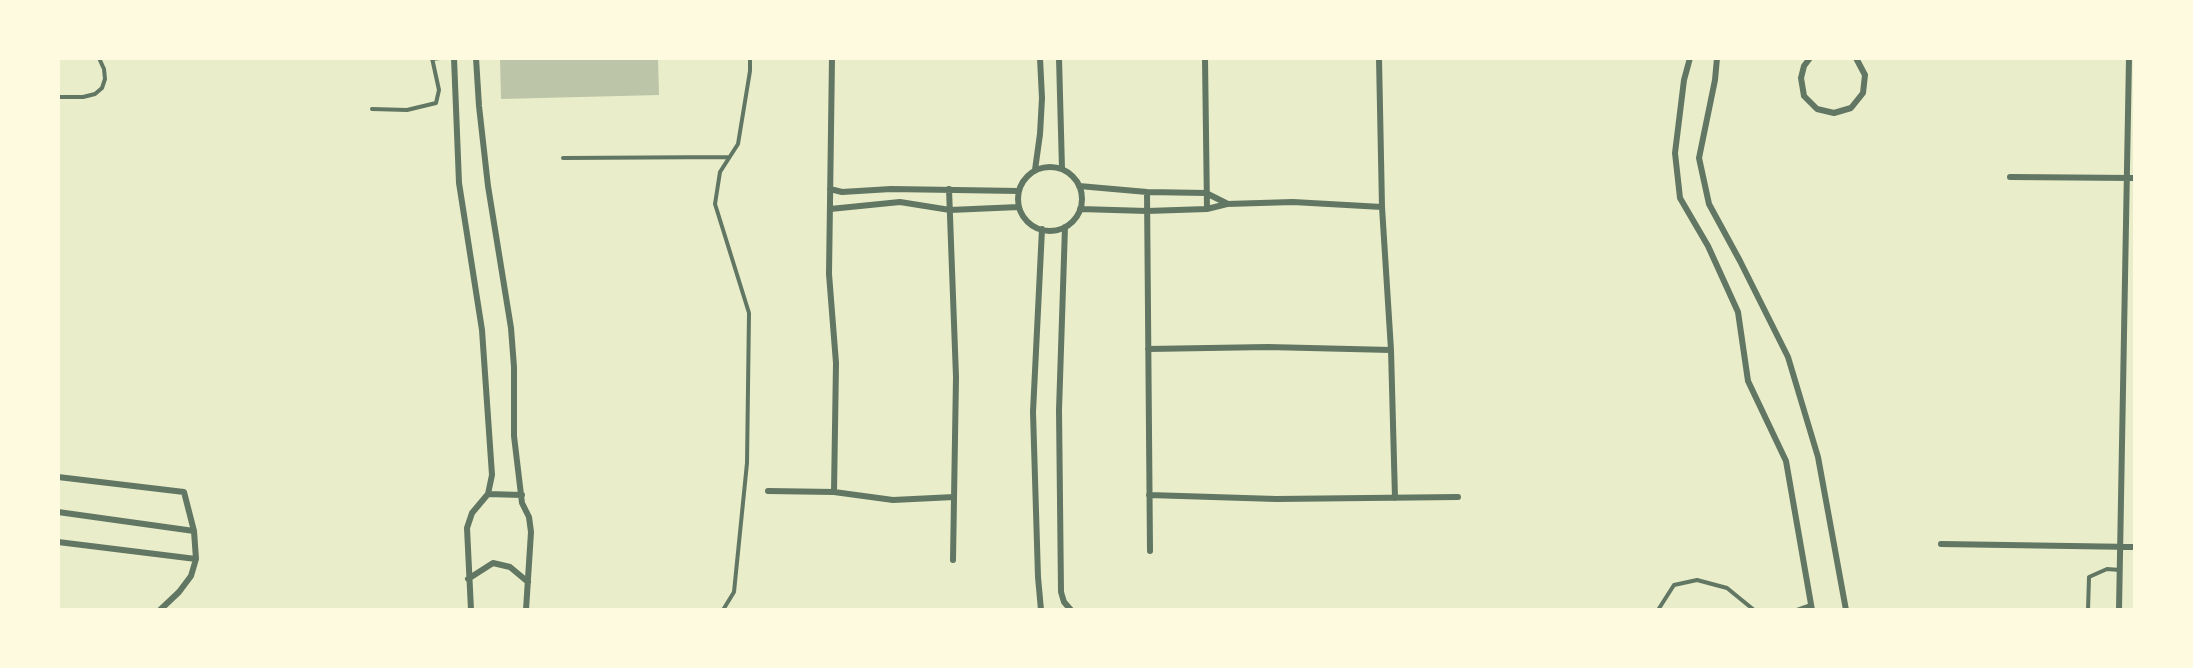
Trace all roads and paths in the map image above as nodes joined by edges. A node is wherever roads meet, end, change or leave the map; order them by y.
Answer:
1 (99, 58) edge
2 (440, 58) edge
3 (454, 58) edge
4 (476, 58) edge
5 (750, 58) edge
6 (832, 58) edge
7 (1040, 58) edge
8 (1059, 58) edge
9 (1205, 58) edge
10 (1379, 58) edge
11 (1690, 58) edge
12 (1716, 58) edge
13 (1866, 58) edge
14 (2129, 58) edge
15 (432, 59) edge
16 (1808, 59) edge
17 (1858, 61) edge
18 (58, 97) edge
19 (372, 109) dead end
20 (730, 157) junction
21 (563, 158) dead end
22 (1062, 169) junction
23 (1035, 170) junction
24 (2010, 177) dead end
25 (2131, 178) edge
26 (1079, 186) junction
27 (830, 189) junction
28 (949, 189) junction
29 (1019, 191) junction
30 (1147, 192) junction
31 (1206, 193) junction
32 (1227, 204) junction
33 (1019, 207) junction
34 (1383, 207) junction
35 (830, 209) junction
36 (1080, 209) junction
37 (1208, 209) junction
38 (950, 210) junction
39 (1147, 211) junction
40 (1065, 227) junction
41 (1042, 230) junction
42 (1148, 349) junction
43 (1391, 350) junction
44 (58, 477) edge
45 (768, 491) dead end
46 (834, 492) junction
47 (488, 494) junction
48 (522, 495) junction
49 (1149, 495) junction
50 (954, 497) junction
51 (1458, 497) dead end
52 (1395, 498) junction
53 (58, 512) edge
54 (194, 531) junction
55 (58, 542) edge
56 (1941, 544) dead end
57 (2120, 547) junction
58 (2134, 547) edge
59 (1150, 551) dead end
60 (196, 559) junction
61 (953, 560) dead end
62 (2120, 570) junction
63 (468, 579) junction
64 (528, 582) junction
65 (1812, 607) edge
66 (159, 609) edge
67 (471, 609) edge
68 (526, 609) edge
69 (723, 609) edge
70 (1041, 609) edge
71 (1071, 609) edge
72 (1658, 609) edge
73 (1754, 609) edge
74 (1797, 609) edge
75 (1846, 609) edge
76 (2088, 609) edge
77 (2119, 609) edge

1 - 18 lane
2 - 15 lane
3 - 47 street
4 - 48 street
5 - 20 lane
6 - 27 street
7 - 23 street
8 - 22 street
9 - 31 street
10 - 34 street
11 - 65 street
12 - 75 street
13 - 17 street
14 - 25 street
15 - 19 lane
16 - 17 street
20 - 21 lane
20 - 69 lane
22 - 23 street
22 - 26 street
23 - 29 street
24 - 25 street
25 - 57 street
26 - 30 street
26 - 36 street
27 - 28 street
27 - 35 street
28 - 29 street
28 - 38 street
29 - 33 street
30 - 31 street
30 - 39 street
31 - 32 street
31 - 37 street
32 - 34 street
32 - 37 street
33 - 38 street
33 - 41 street
34 - 43 street
35 - 38 street
35 - 46 street
36 - 39 street
36 - 40 street
37 - 39 street
38 - 50 street
39 - 42 street
40 - 41 street
40 - 71 street
41 - 70 street
42 - 43 street
42 - 49 street
43 - 52 street
44 - 54 street
45 - 46 street
46 - 50 street
47 - 48 street
47 - 63 street
48 - 64 street
49 - 52 street
49 - 59 street
50 - 61 street
51 - 52 street
53 - 54 street
54 - 60 street
55 - 60 street
56 - 57 street
57 - 58 street
57 - 62 street
60 - 66 street
62 - 76 lane
62 - 77 street
63 - 64 street
63 - 67 street
64 - 68 street
65 - 74 lane
72 - 73 lane

